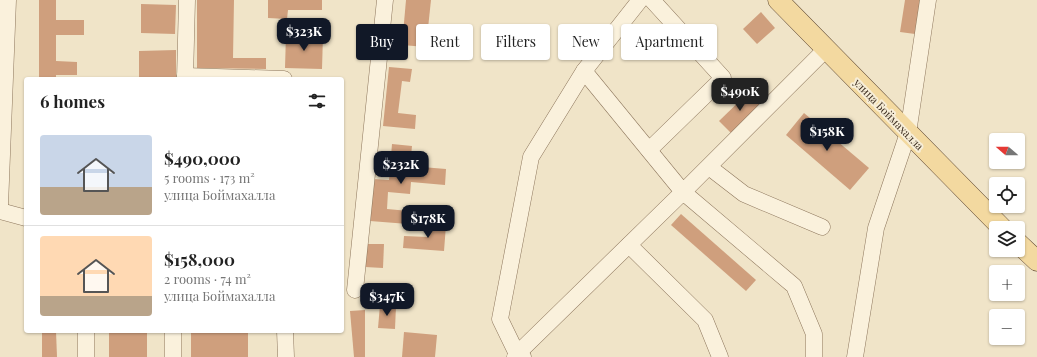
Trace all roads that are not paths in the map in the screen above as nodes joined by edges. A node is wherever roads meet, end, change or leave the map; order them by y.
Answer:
1 (8, 0) edge
2 (187, 0) edge
3 (385, 0) edge
4 (640, 0) edge
5 (652, 0) edge
6 (778, 0) edge
7 (928, 0) edge
8 (826, 49) junction
9 (584, 71) junction
10 (185, 77) edge
11 (908, 133) junction
12 (649, 150) junction
13 (709, 167) junction
14 (684, 192) junction
15 (0, 206) edge
16 (0, 211) edge
17 (24, 217) edge
18 (995, 221) edge
19 (822, 227) dead end
20 (629, 245) junction
21 (1025, 250) edge
22 (1037, 261) edge
23 (355, 290) dead end
24 (86, 333) edge
25 (173, 333) edge
26 (285, 333) edge
27 (518, 356) edge
28 (86, 357) edge
29 (173, 357) edge
30 (286, 357) edge
31 (720, 357) edge
32 (814, 357) edge
33 (855, 357) edge

1 - 15 street
2 - 10 street
3 - 23 street
4 - 9 street
5 - 12 street
6 - 8 main road, улица Боймахалла
7 - 11 street
8 - 11 main road, улица Боймахалла
8 - 13 street
9 - 12 street
9 - 27 street
11 - 18 main road, улица Боймахалла
11 - 33 street
12 - 14 street
13 - 14 street
13 - 19 street
14 - 20 street
14 - 32 street
16 - 17 street
20 - 27 street
20 - 31 street
21 - 22 main road
24 - 28 street
25 - 29 street
26 - 30 street

